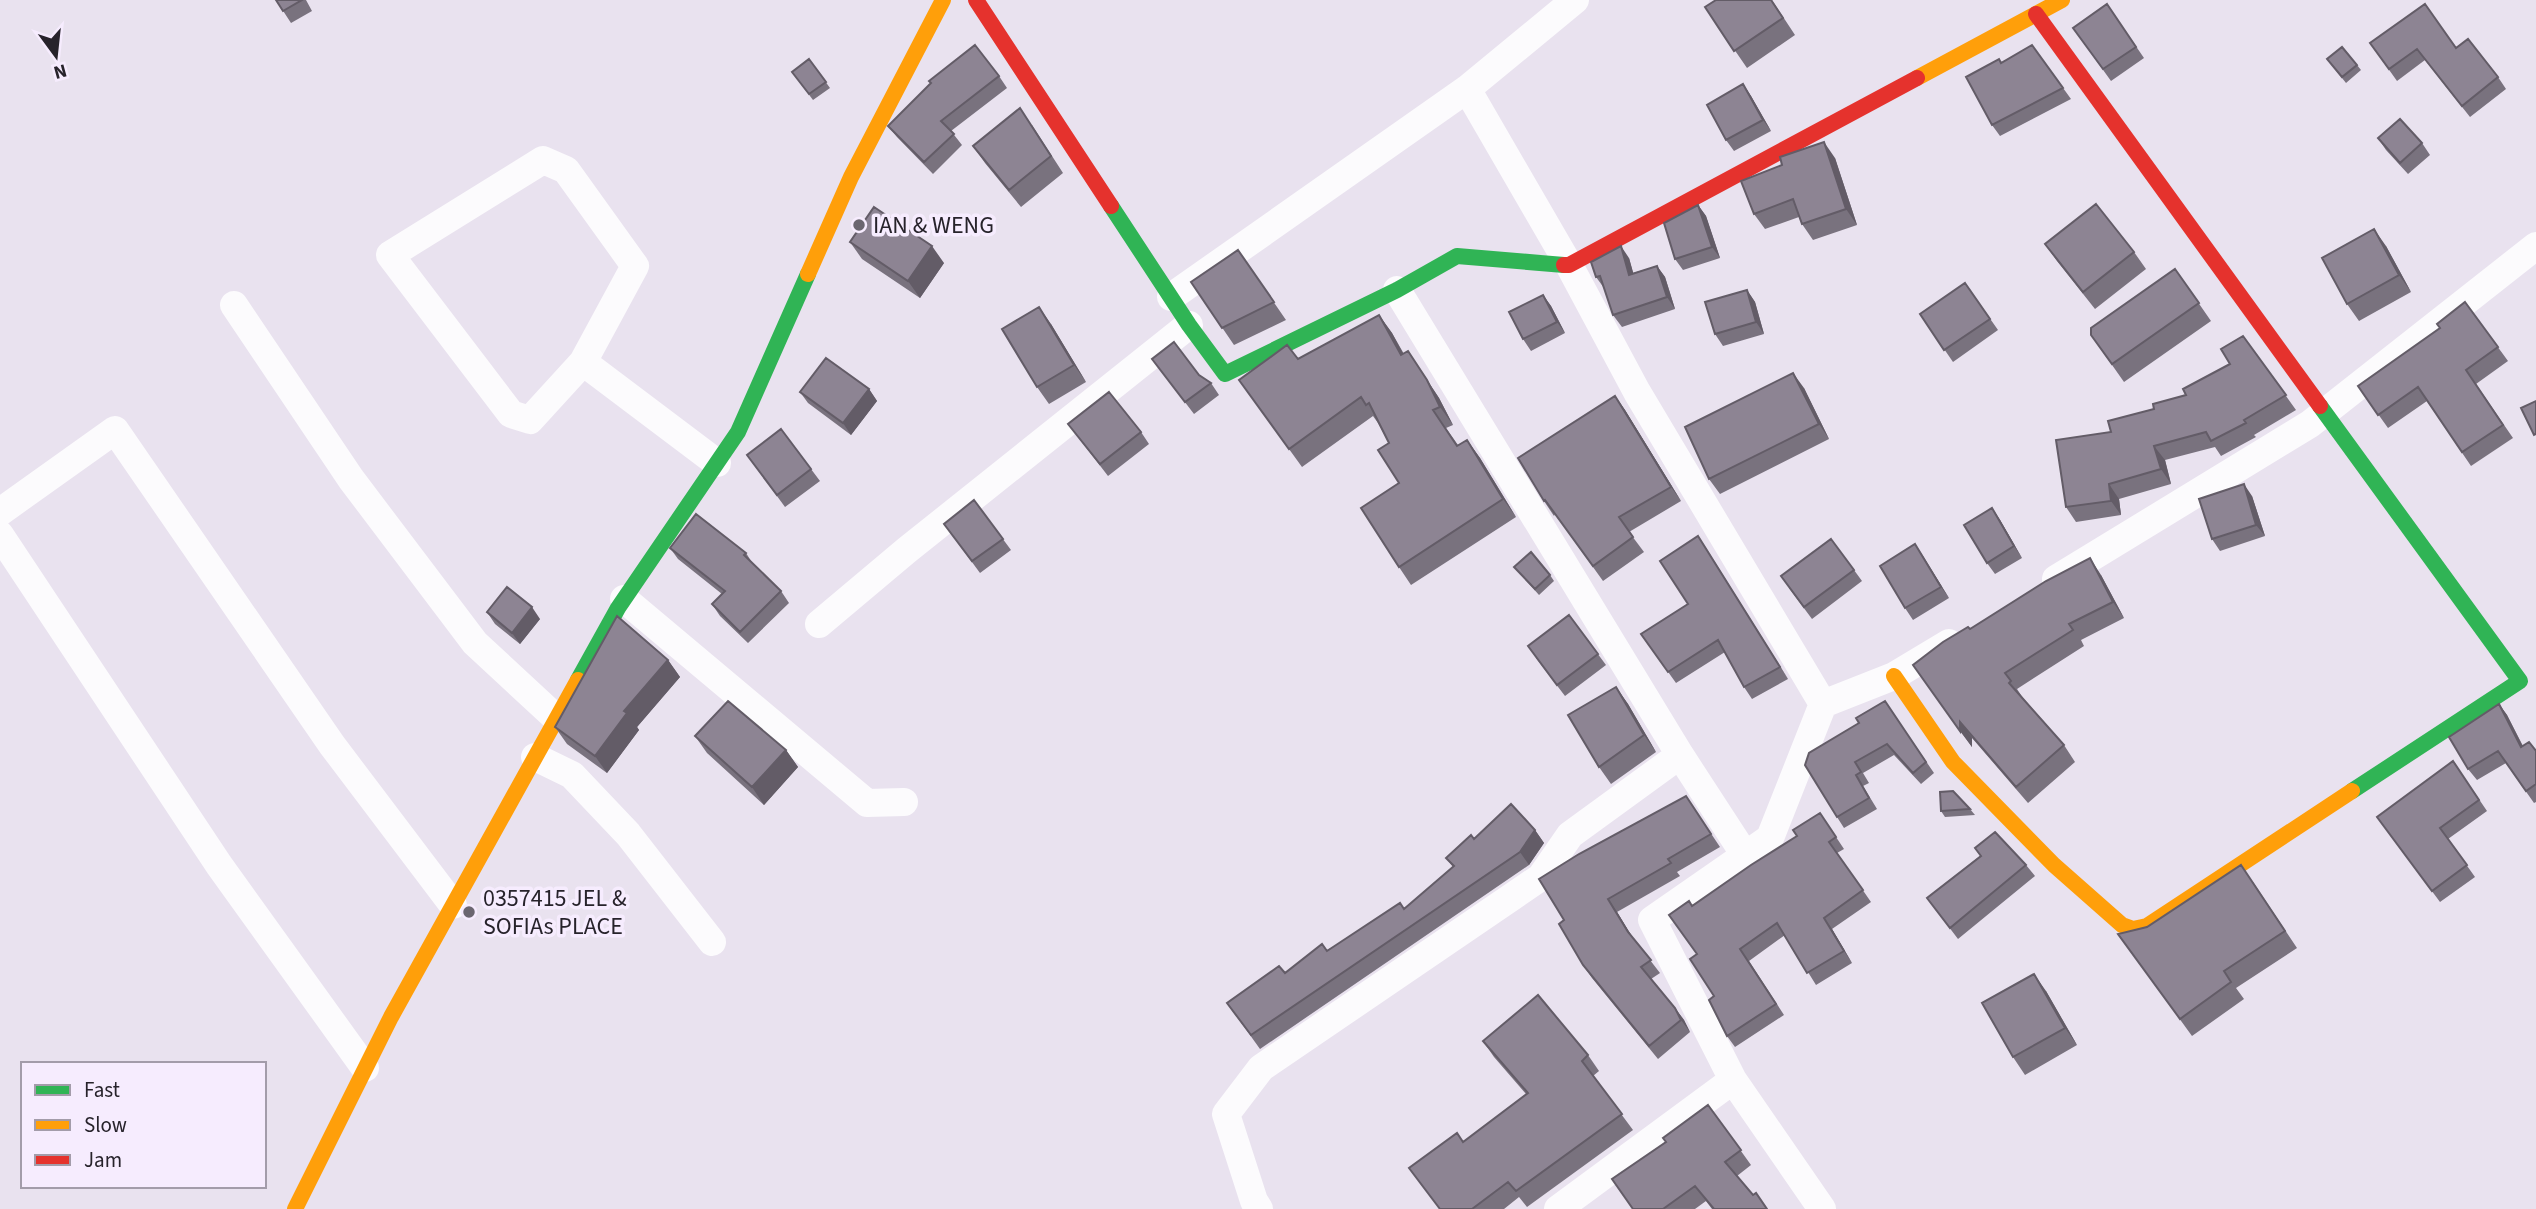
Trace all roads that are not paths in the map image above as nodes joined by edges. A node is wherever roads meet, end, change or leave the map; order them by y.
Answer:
1 (943, 0) edge
2 (976, 0) edge
3 (1575, 0) edge
4 (2062, 0) edge
5 (2036, 14) junction
6 (1467, 89) junction
7 (2536, 246) edge
8 (1569, 265) junction
9 (1397, 290) junction
10 (1171, 297) junction
11 (234, 305) dead end
12 (1189, 325) junction
13 (583, 362) junction
14 (2324, 413) junction
15 (717, 463) junction
16 (0, 512) edge
17 (0, 535) edge
18 (2030, 594) edge
19 (624, 599) junction
20 (819, 624) dead end
21 (1972, 630) edge
22 (1894, 676) junction
23 (2528, 690) edge
24 (1823, 704) junction
25 (556, 718) junction
26 (1680, 755) junction
27 (535, 757) junction
28 (904, 802) dead end
29 (1745, 855) junction
30 (453, 905) junction
31 (712, 942) dead end
32 (365, 1068) junction
33 (1733, 1080) junction
34 (295, 1209) edge
35 (1259, 1209) edge
36 (1558, 1209) edge
37 (1822, 1209) edge

1 - 15 street
2 - 10 street
3 - 6 street
4 - 5 street
5 - 8 street
5 - 14 street
6 - 8 street
6 - 10 street
7 - 14 street
8 - 9 street
8 - 24 street
9 - 12 street
9 - 26 street
10 - 12 street
11 - 25 street
12 - 20 street
13 - 13 street
13 - 15 street
14 - 18 street
14 - 23 street
15 - 19 street
16 - 30 street
17 - 32 street
19 - 25 street
19 - 28 street
21 - 22 street
22 - 23 street
22 - 24 street
24 - 29 street
25 - 27 street
26 - 29 street
26 - 35 street
27 - 30 street
27 - 31 street
29 - 33 street
30 - 32 street
32 - 34 street
33 - 36 street
33 - 37 street

